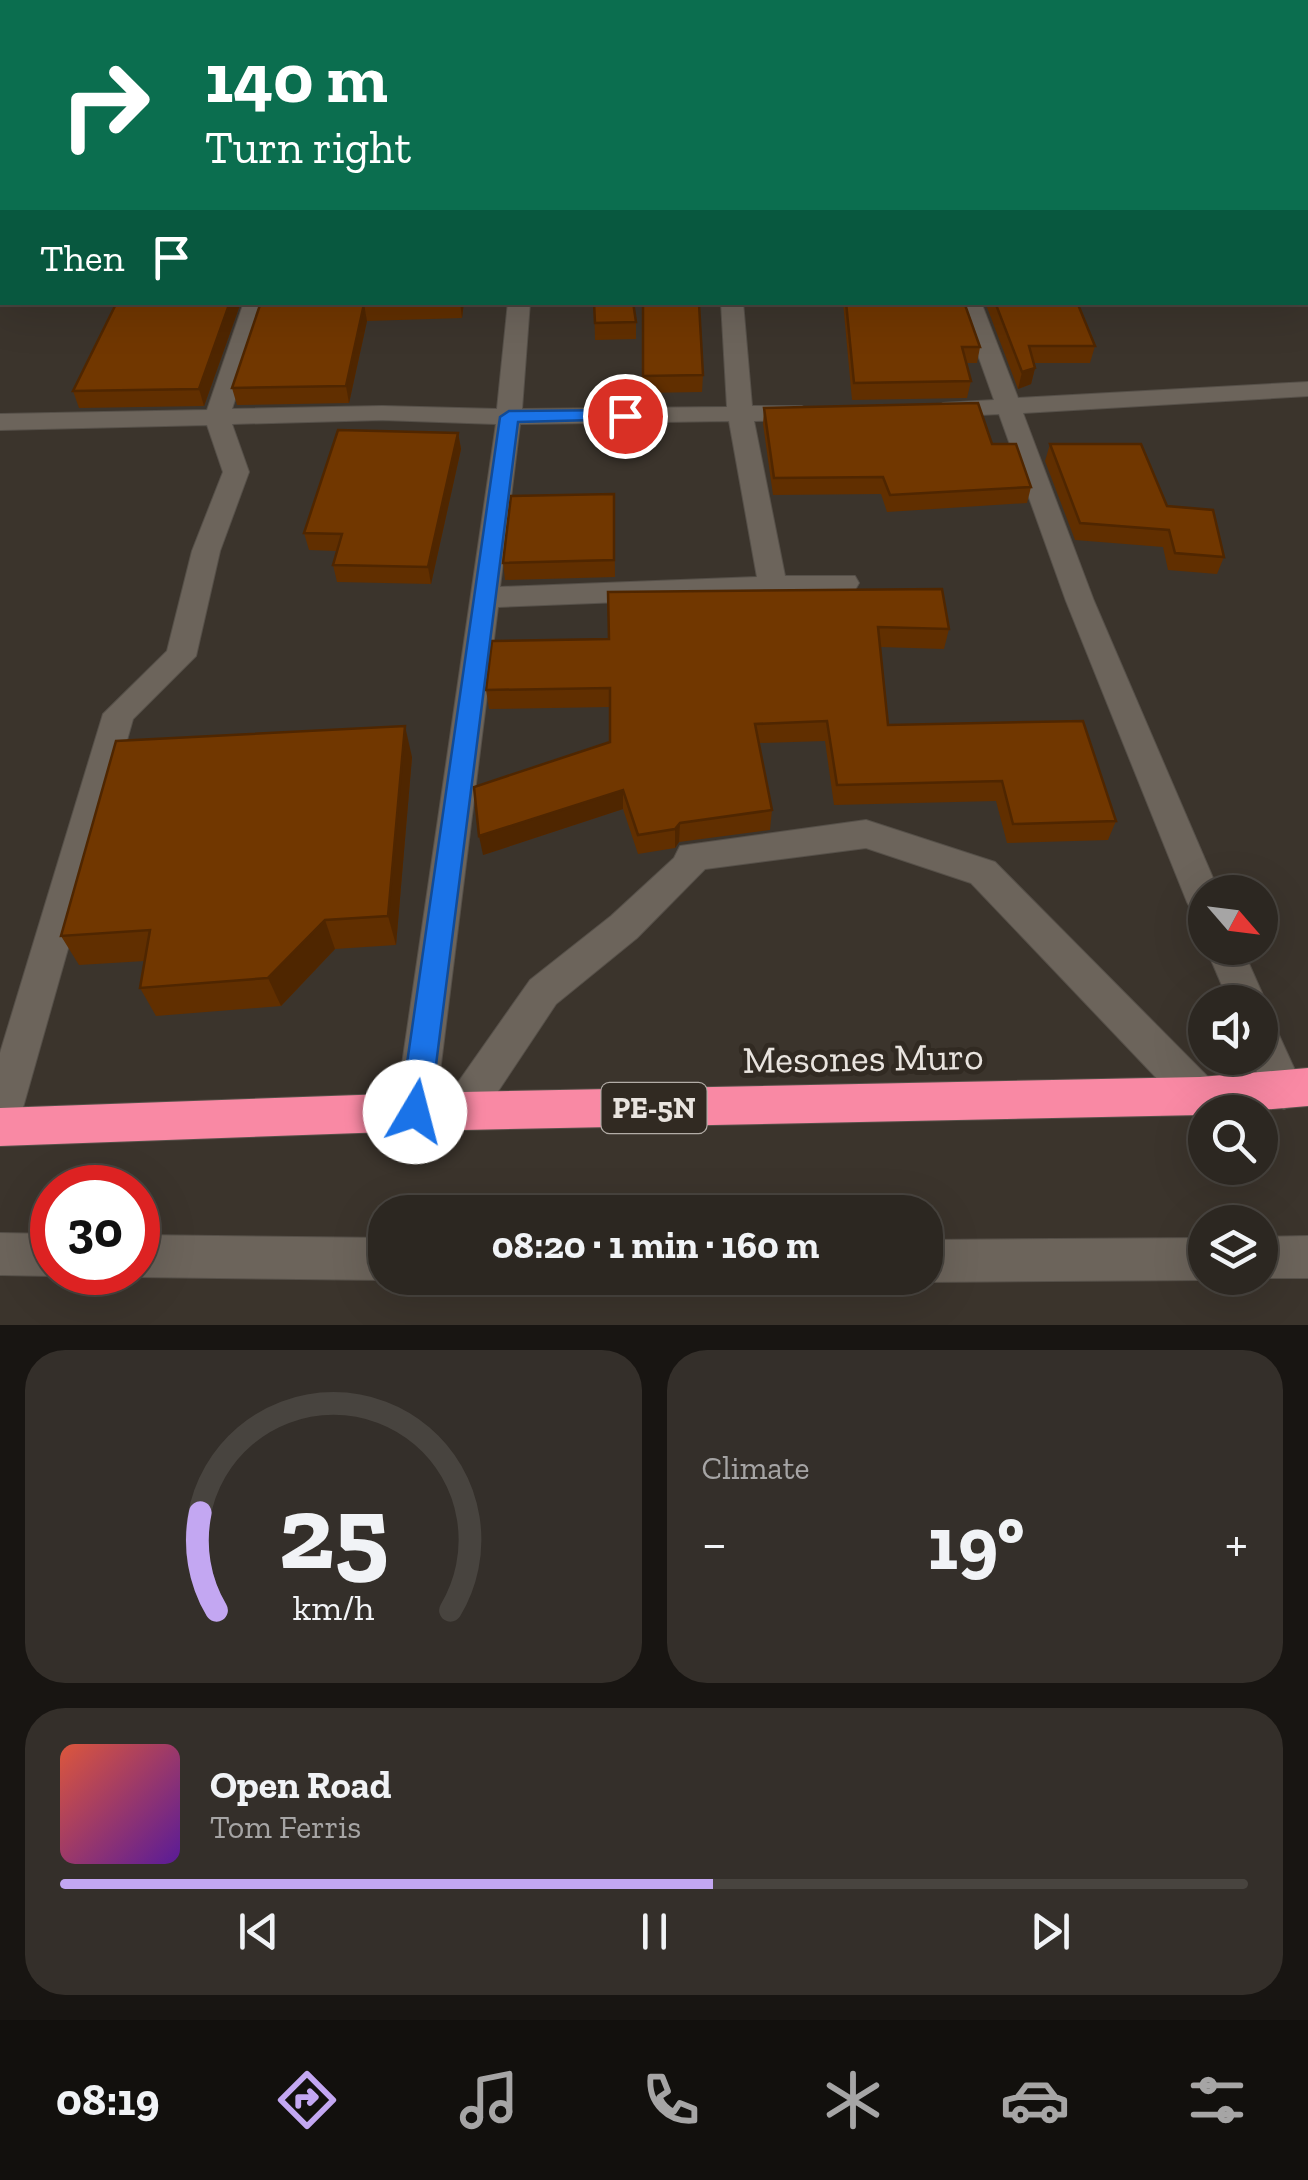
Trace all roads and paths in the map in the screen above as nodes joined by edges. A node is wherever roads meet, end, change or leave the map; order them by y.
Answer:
1 (255, 305) edge
2 (519, 305) edge
3 (732, 305) edge
4 (971, 305) edge
5 (1308, 389) edge
6 (1011, 408) junction
7 (914, 410) edge
8 (818, 412) edge
9 (740, 414) junction
10 (509, 417) junction
11 (217, 418) junction
12 (0, 422) edge
13 (772, 584) junction
14 (845, 584) dead end
15 (483, 598) junction
16 (1194, 875) edge
17 (1278, 1062) edge
18 (1296, 1089) edge
19 (1199, 1095) edge
20 (1214, 1095) edge
21 (1188, 1096) edge
22 (415, 1112) junction
23 (461, 1112) junction
24 (0, 1118) edge
25 (0, 1126) edge
26 (0, 1254) edge
27 (30, 1254) edge
28 (160, 1256) edge
29 (1308, 1257) edge
30 (1278, 1258) edge
31 (1188, 1259) edge
32 (368, 1260) edge
33 (943, 1261) edge

1 - 11 street
2 - 10 street
3 - 9 street
4 - 6 street
5 - 6 street
6 - 7 street
6 - 16 street
8 - 9 street
9 - 10 street
9 - 13 street
10 - 11 street
10 - 15 street
11 - 12 street
11 - 24 street
13 - 14 street
13 - 15 street
15 - 22 street
17 - 18 street
18 - 20 highway, Mesones Muro / PE-5N
19 - 23 street
21 - 23 highway, Mesones Muro / PE-5N
22 - 23 highway, Mesones Muro / PE-5N
22 - 25 highway, Mesones Muro / PE-5N
26 - 27 street
28 - 32 street
29 - 30 street
31 - 33 street

